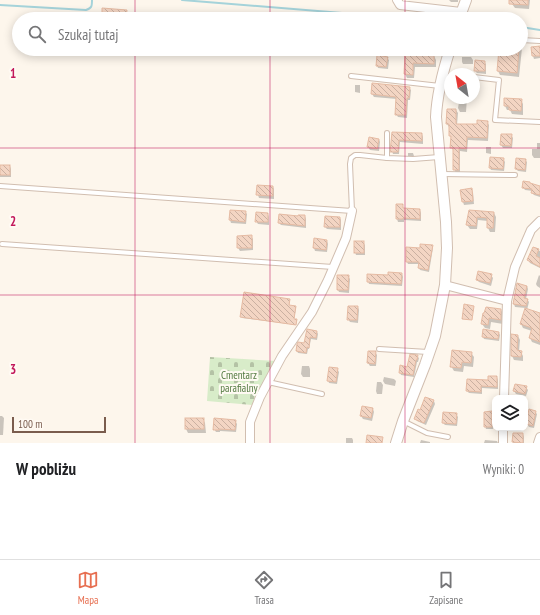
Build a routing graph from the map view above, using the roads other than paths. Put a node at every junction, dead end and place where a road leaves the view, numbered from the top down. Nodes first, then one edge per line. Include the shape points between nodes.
1 (397, 0) edge
2 (466, 0) edge
3 (442, 12) edge
4 (461, 12) edge
5 (528, 40) edge
6 (540, 41) edge
7 (449, 56) edge
8 (447, 68) edge
9 (351, 76) dead end
10 (480, 78) edge
11 (444, 79) edge
12 (440, 86) junction
13 (540, 122) edge
14 (387, 133) dead end
15 (440, 157) junction
16 (387, 158) junction
17 (441, 174) junction
18 (515, 175) dead end
19 (0, 186) edge
20 (352, 212) junction
21 (540, 221) edge
22 (2, 244) dead end
23 (334, 267) junction
24 (445, 286) junction
25 (507, 301) junction
26 (379, 349) dead end
27 (430, 352) junction
28 (268, 382) junction
29 (322, 394) dead end
30 (504, 395) edge
31 (402, 421) junction
32 (503, 431) edge
33 (448, 437) dead end
34 (540, 437) edge
35 (250, 443) edge
36 (396, 443) edge
37 (503, 443) edge
38 (538, 443) edge

1 - 3 street via 400,5
2 - 4 street
5 - 6 lane
7 - 8 street
9 - 12 lane
10 - 13 lane via 499,80 495,120
11 - 12 street
12 - 15 street via 436,117
14 - 16 lane
15 - 16 lane
15 - 17 street
16 - 20 lane via 355,155 351,158
17 - 18 lane
17 - 24 street via 447,248
19 - 20 lane
20 - 23 street via 346,238
21 - 25 street via 531,230 515,267
22 - 23 lane
23 - 28 street via 312,312
24 - 25 street
24 - 27 street
25 - 30 street
26 - 27 lane
27 - 31 street
28 - 29 lane
28 - 35 street via 250,422
31 - 33 lane via 427,433
31 - 36 street
32 - 37 street
34 - 38 street

